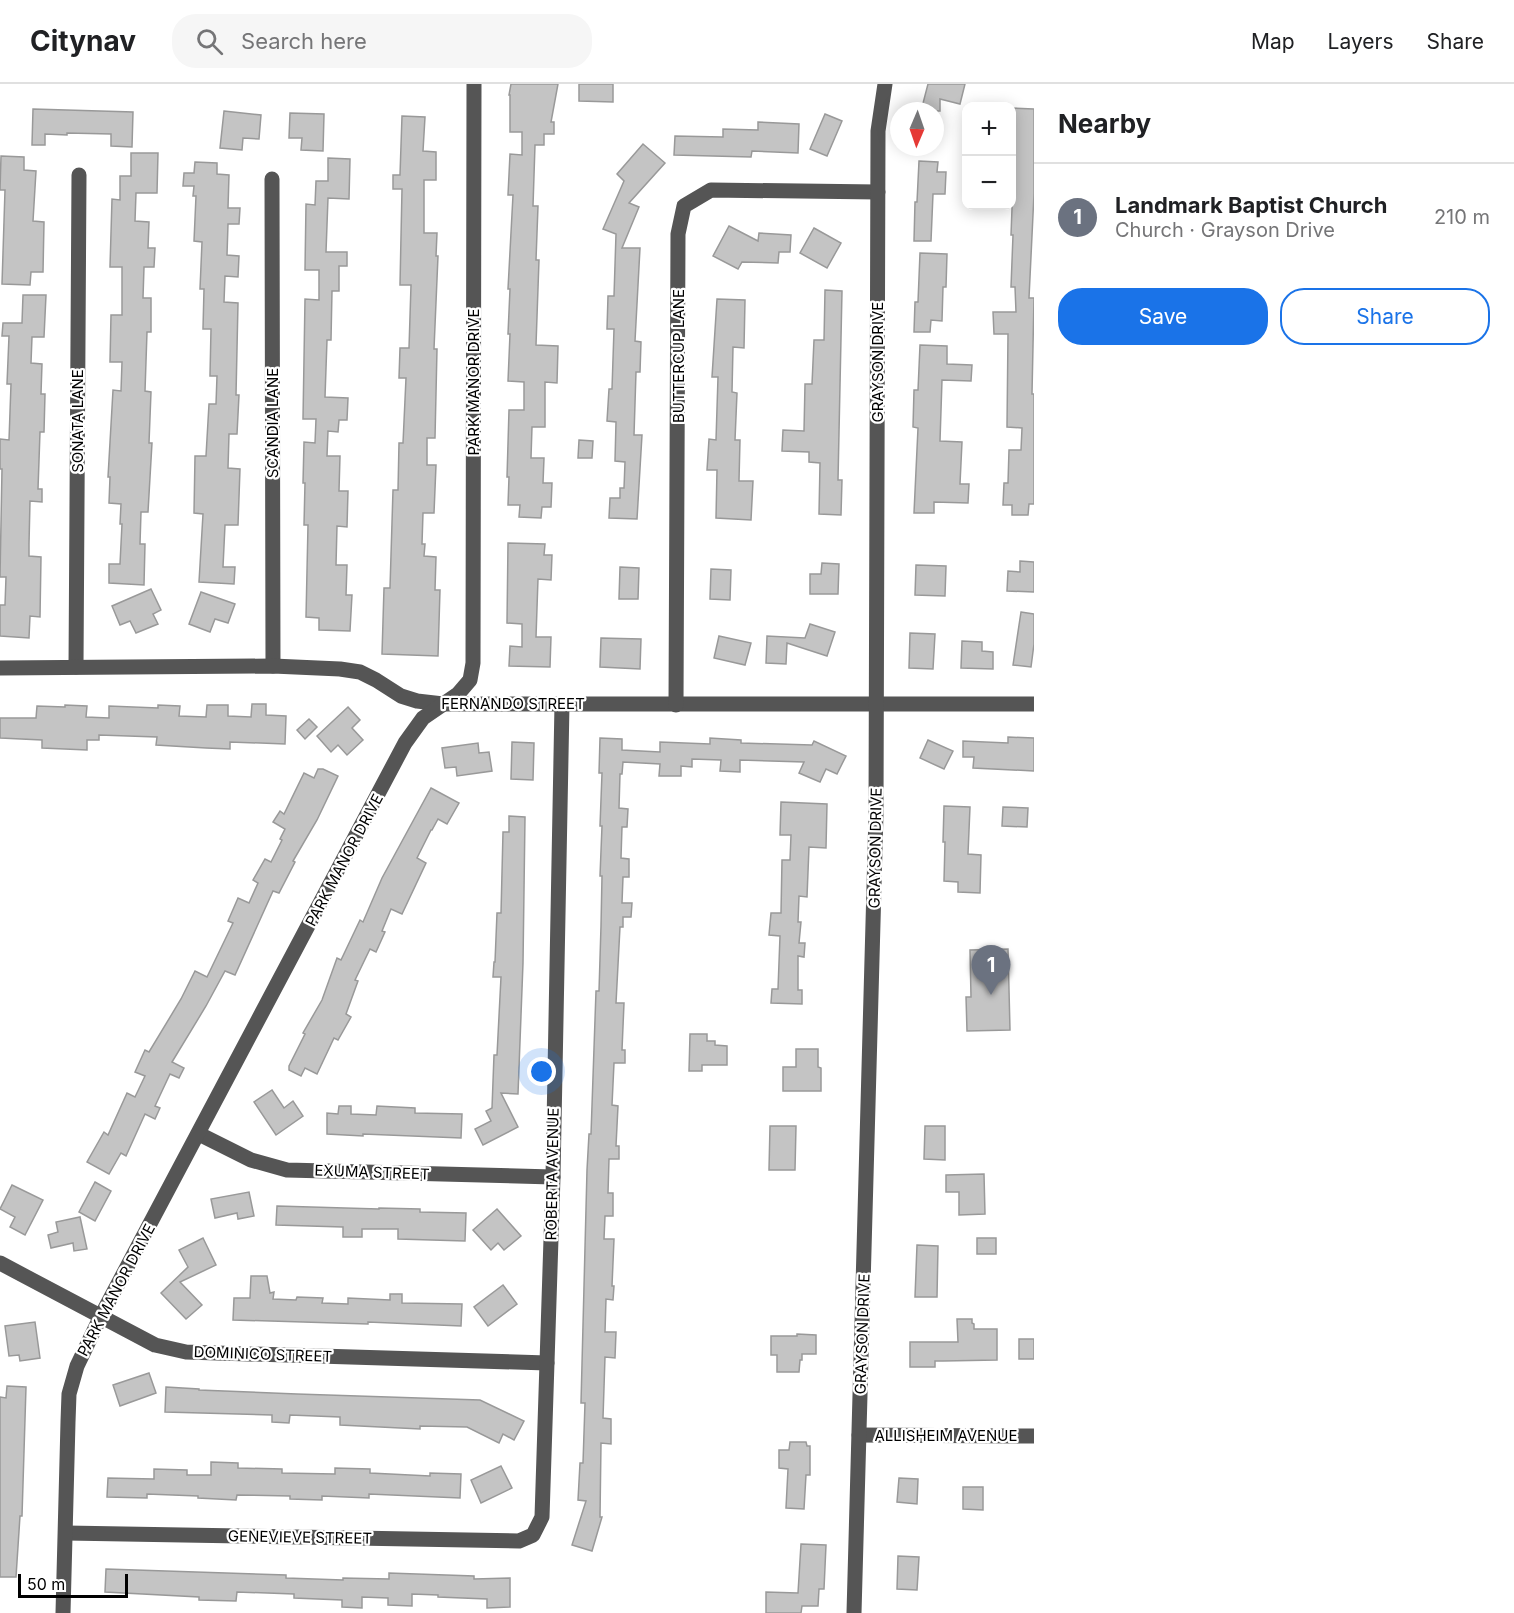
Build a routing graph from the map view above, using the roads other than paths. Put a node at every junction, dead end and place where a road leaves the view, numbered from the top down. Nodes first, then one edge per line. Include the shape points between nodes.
1 (474, 84) edge
2 (885, 84) edge
3 (79, 175) dead end
4 (272, 179) dead end
5 (878, 192) junction
6 (273, 666) junction
7 (76, 667) junction
8 (0, 668) edge
9 (877, 703) junction
10 (443, 704) junction
11 (562, 704) junction
12 (1034, 704) edge
13 (676, 705) junction
14 (199, 1134) junction
15 (553, 1177) junction
16 (0, 1263) edge
17 (101, 1316) junction
18 (547, 1364) junction
19 (859, 1435) junction
20 (1034, 1436) edge
21 (66, 1533) junction
22 (533, 1535) joint
23 (63, 1613) edge
24 (854, 1613) edge

1 - 10 street, PARK MANOR DRIVE via 473,663 470,680
2 - 5 street, GRAYSON DRIVE via 878,131
3 - 7 street, SONATA LANE
4 - 6 street, SCANDIA LANE
5 - 9 street, GRAYSON DRIVE
5 - 13 street, BUTTERCUP LANE via 711,189 684,206 678,234
6 - 7 street, FERNANDO STREET
6 - 10 street, FERNANDO STREET via 360,672 401,696
7 - 8 street, FERNANDO STREET
9 - 12 street, FERNANDO STREET
9 - 13 street, FERNANDO STREET
9 - 19 street, GRAYSON DRIVE
10 - 11 street, FERNANDO STREET
10 - 14 street, PARK MANOR DRIVE via 423,718 405,743
11 - 13 street, FERNANDO STREET
11 - 15 street, ROBERTA AVENUE
14 - 15 street, EXUMA STREET via 251,1160 287,1170
14 - 17 street, PARK MANOR DRIVE
15 - 18 street, ROBERTA AVENUE
16 - 17 street, DOMINICO STREET
17 - 18 street, DOMINICO STREET via 155,1345 186,1352
17 - 21 street, PARK MANOR DRIVE via 77,1366 69,1394
18 - 22 street, ROBERTA AVENUE via 542,1517
19 - 20 street, ALLISHEIM AVENUE
19 - 24 street, GRAYSON DRIVE
21 - 22 street, GENEVIEVE STREET via 519,1541
21 - 23 street, PARK MANOR DRIVE

